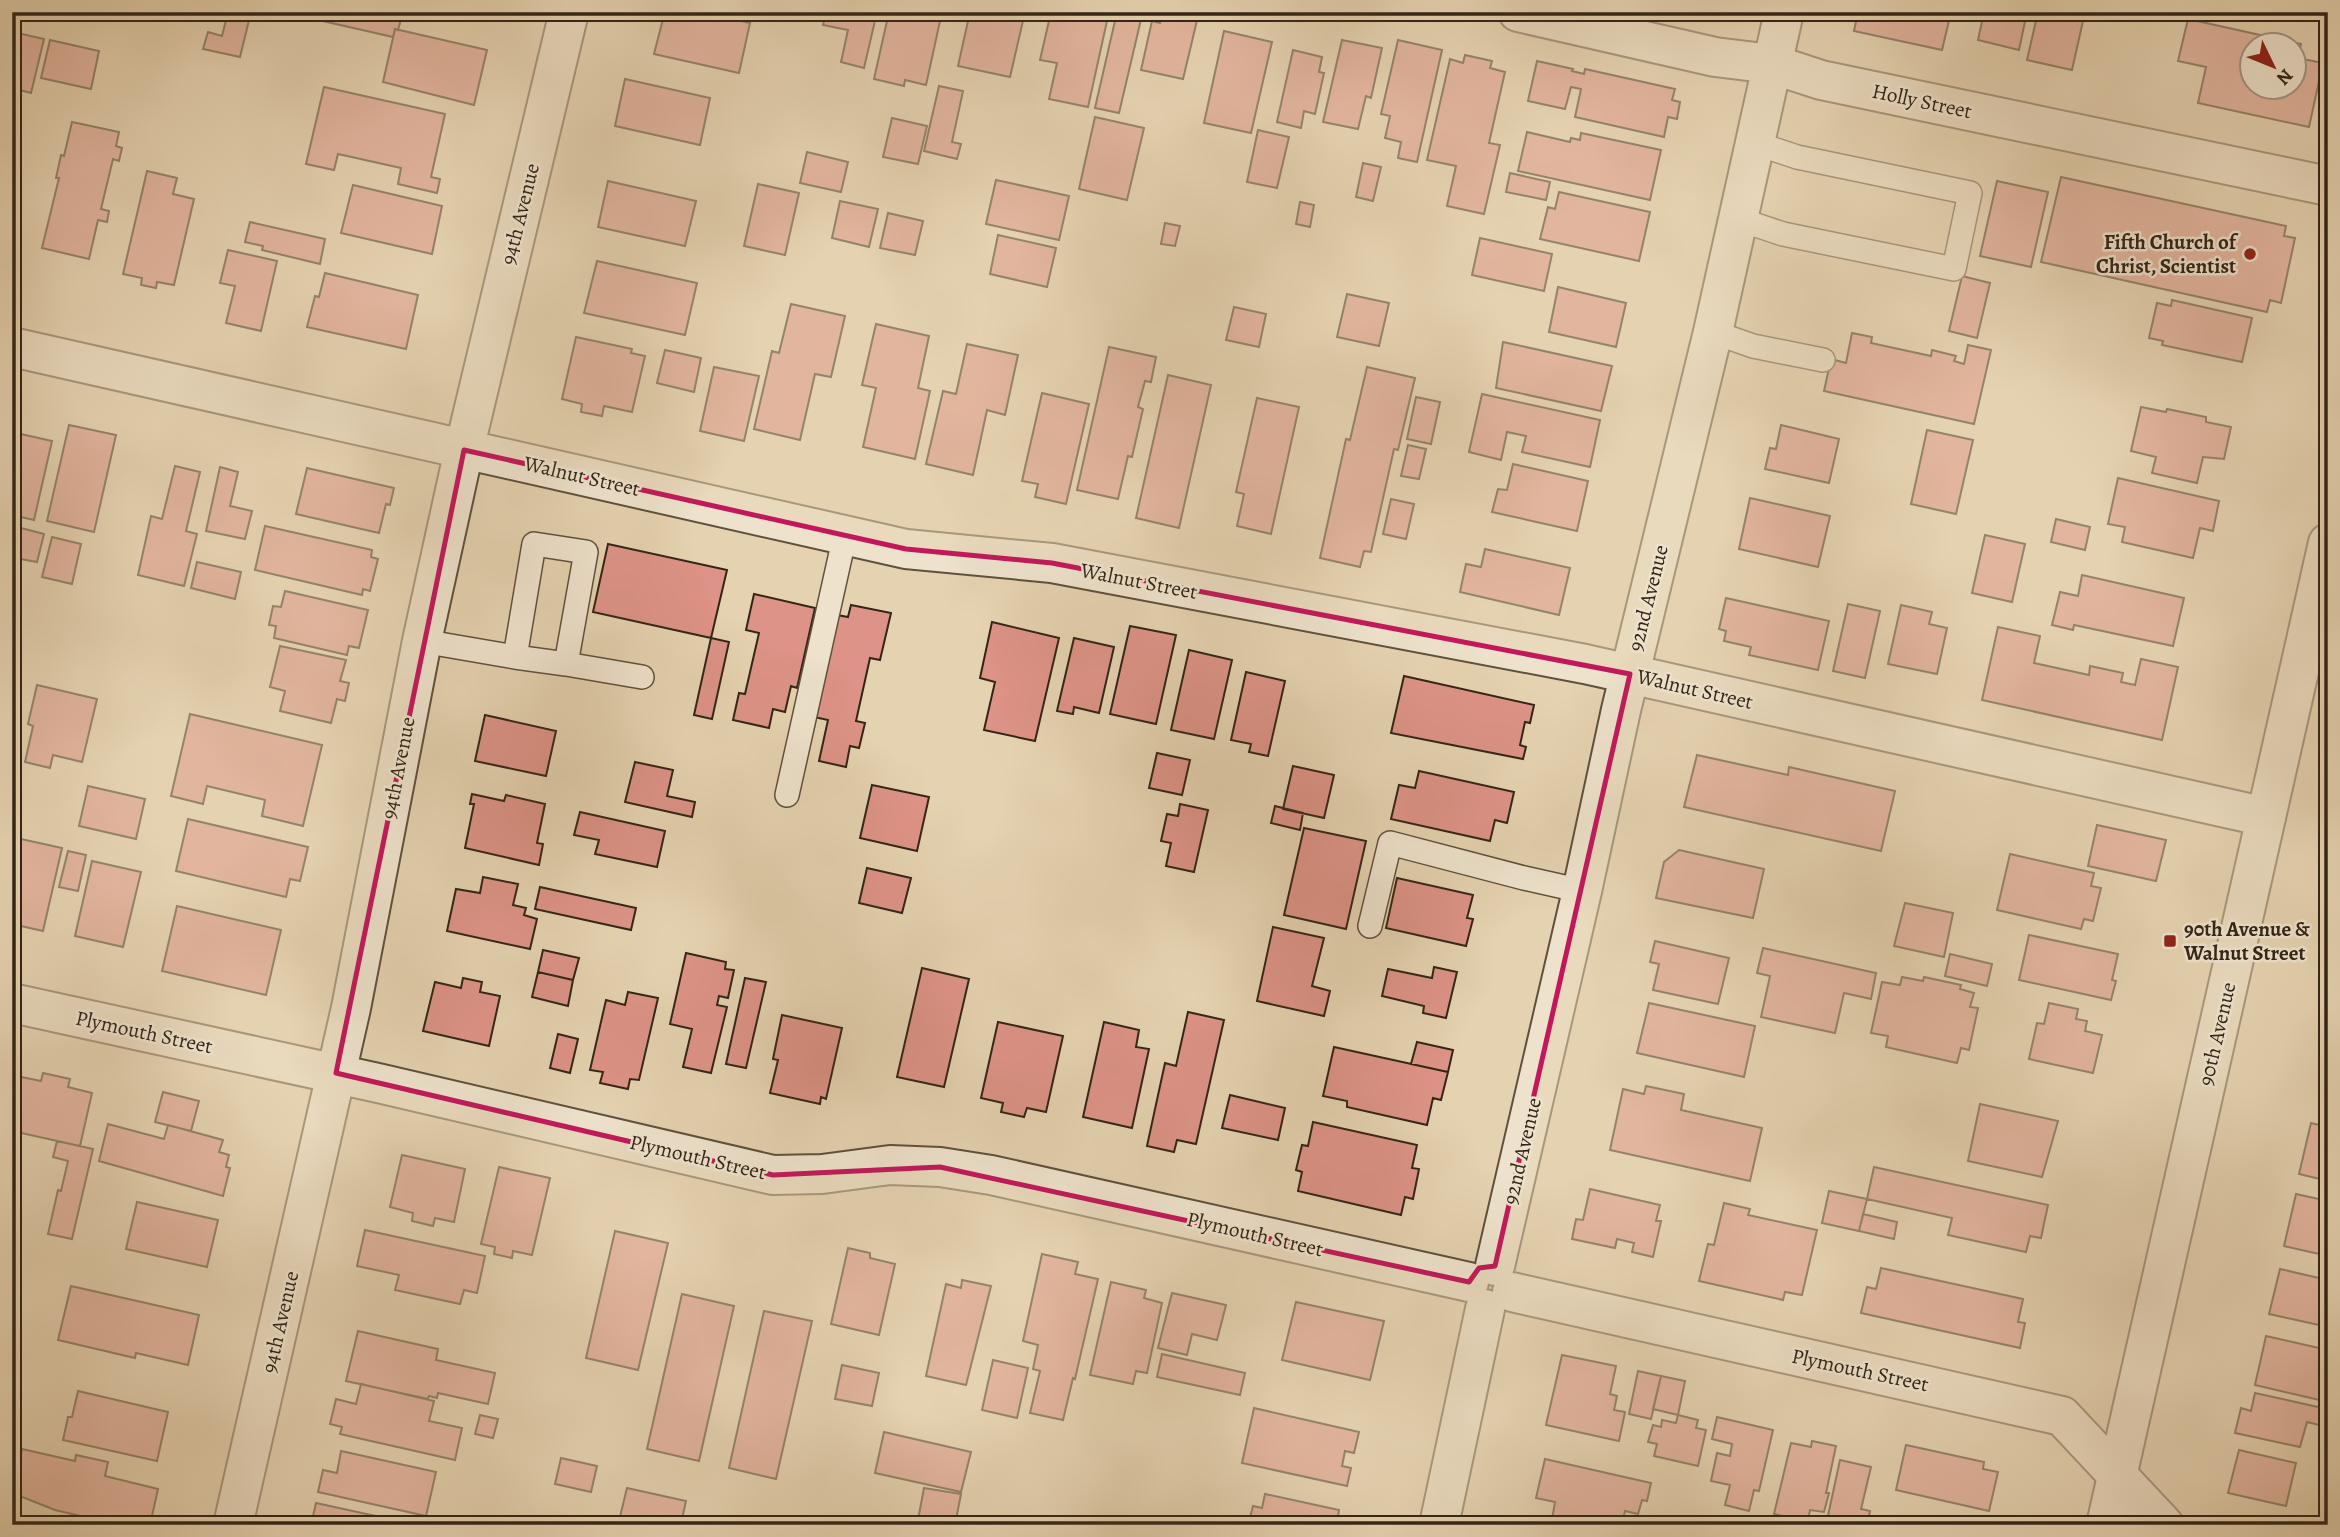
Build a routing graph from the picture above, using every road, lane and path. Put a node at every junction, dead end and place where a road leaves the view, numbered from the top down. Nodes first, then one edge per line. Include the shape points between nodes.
1 (569, 12) edge
2 (1518, 12) edge
3 (1784, 12) edge
4 (1772, 64) junction
5 (1755, 143) junction
6 (2328, 186) edge
7 (1738, 219) junction
8 (1713, 332) junction
9 (12, 346) edge
10 (1823, 360) dead end
11 (464, 450) junction
12 (845, 535) junction
13 (2328, 543) edge
14 (422, 641) junction
15 (515, 657) junction
16 (566, 664) junction
17 (1630, 674) junction
18 (642, 677) dead end
19 (787, 794) dead end
20 (2266, 817) junction
21 (1582, 891) junction
22 (1370, 926) dead end
23 (12, 1003) edge
24 (336, 1073) junction
25 (1490, 1287) junction
26 (2118, 1475) junction
27 (233, 1525) edge
28 (1439, 1525) edge
29 (2106, 1525) edge
30 (2164, 1525) edge

1 - 11 street, 94th Avenue
2 - 4 street, Holly Street via 1714,57
3 - 4 street, 92nd Avenue
4 - 5 street, 92nd Avenue
4 - 6 street, Holly Street via 1821,80
5 - 7 street, 92nd Avenue
5 - 7 lane via 1797,157 1970,193 1954,269 1783,234
7 - 8 street, 92nd Avenue
8 - 10 lane
8 - 17 street, 92nd Avenue
9 - 11 street, Walnut Street
11 - 12 street, Walnut Street
11 - 14 street, 94th Avenue
12 - 17 street, Walnut Street via 905,549 1052,563
12 - 19 lane
13 - 20 street, 90th Avenue
14 - 15 lane
14 - 24 street, 94th Avenue
15 - 16 lane
15 - 16 lane via 534,544 586,552
16 - 18 lane
17 - 20 street, Walnut Street
17 - 21 street, 92nd Avenue
20 - 26 street, 90th Avenue
21 - 22 lane via 1391,843
21 - 25 street, 92nd Avenue
23 - 24 street, Plymouth Street
24 - 25 street, Plymouth Street via 773,1175 890,1165 940,1167
24 - 27 street, 94th Avenue
25 - 26 street, Plymouth Street via 2062,1416
25 - 28 street, 92nd Avenue
26 - 29 street, 90th Avenue
26 - 30 street, Plymouth Street

